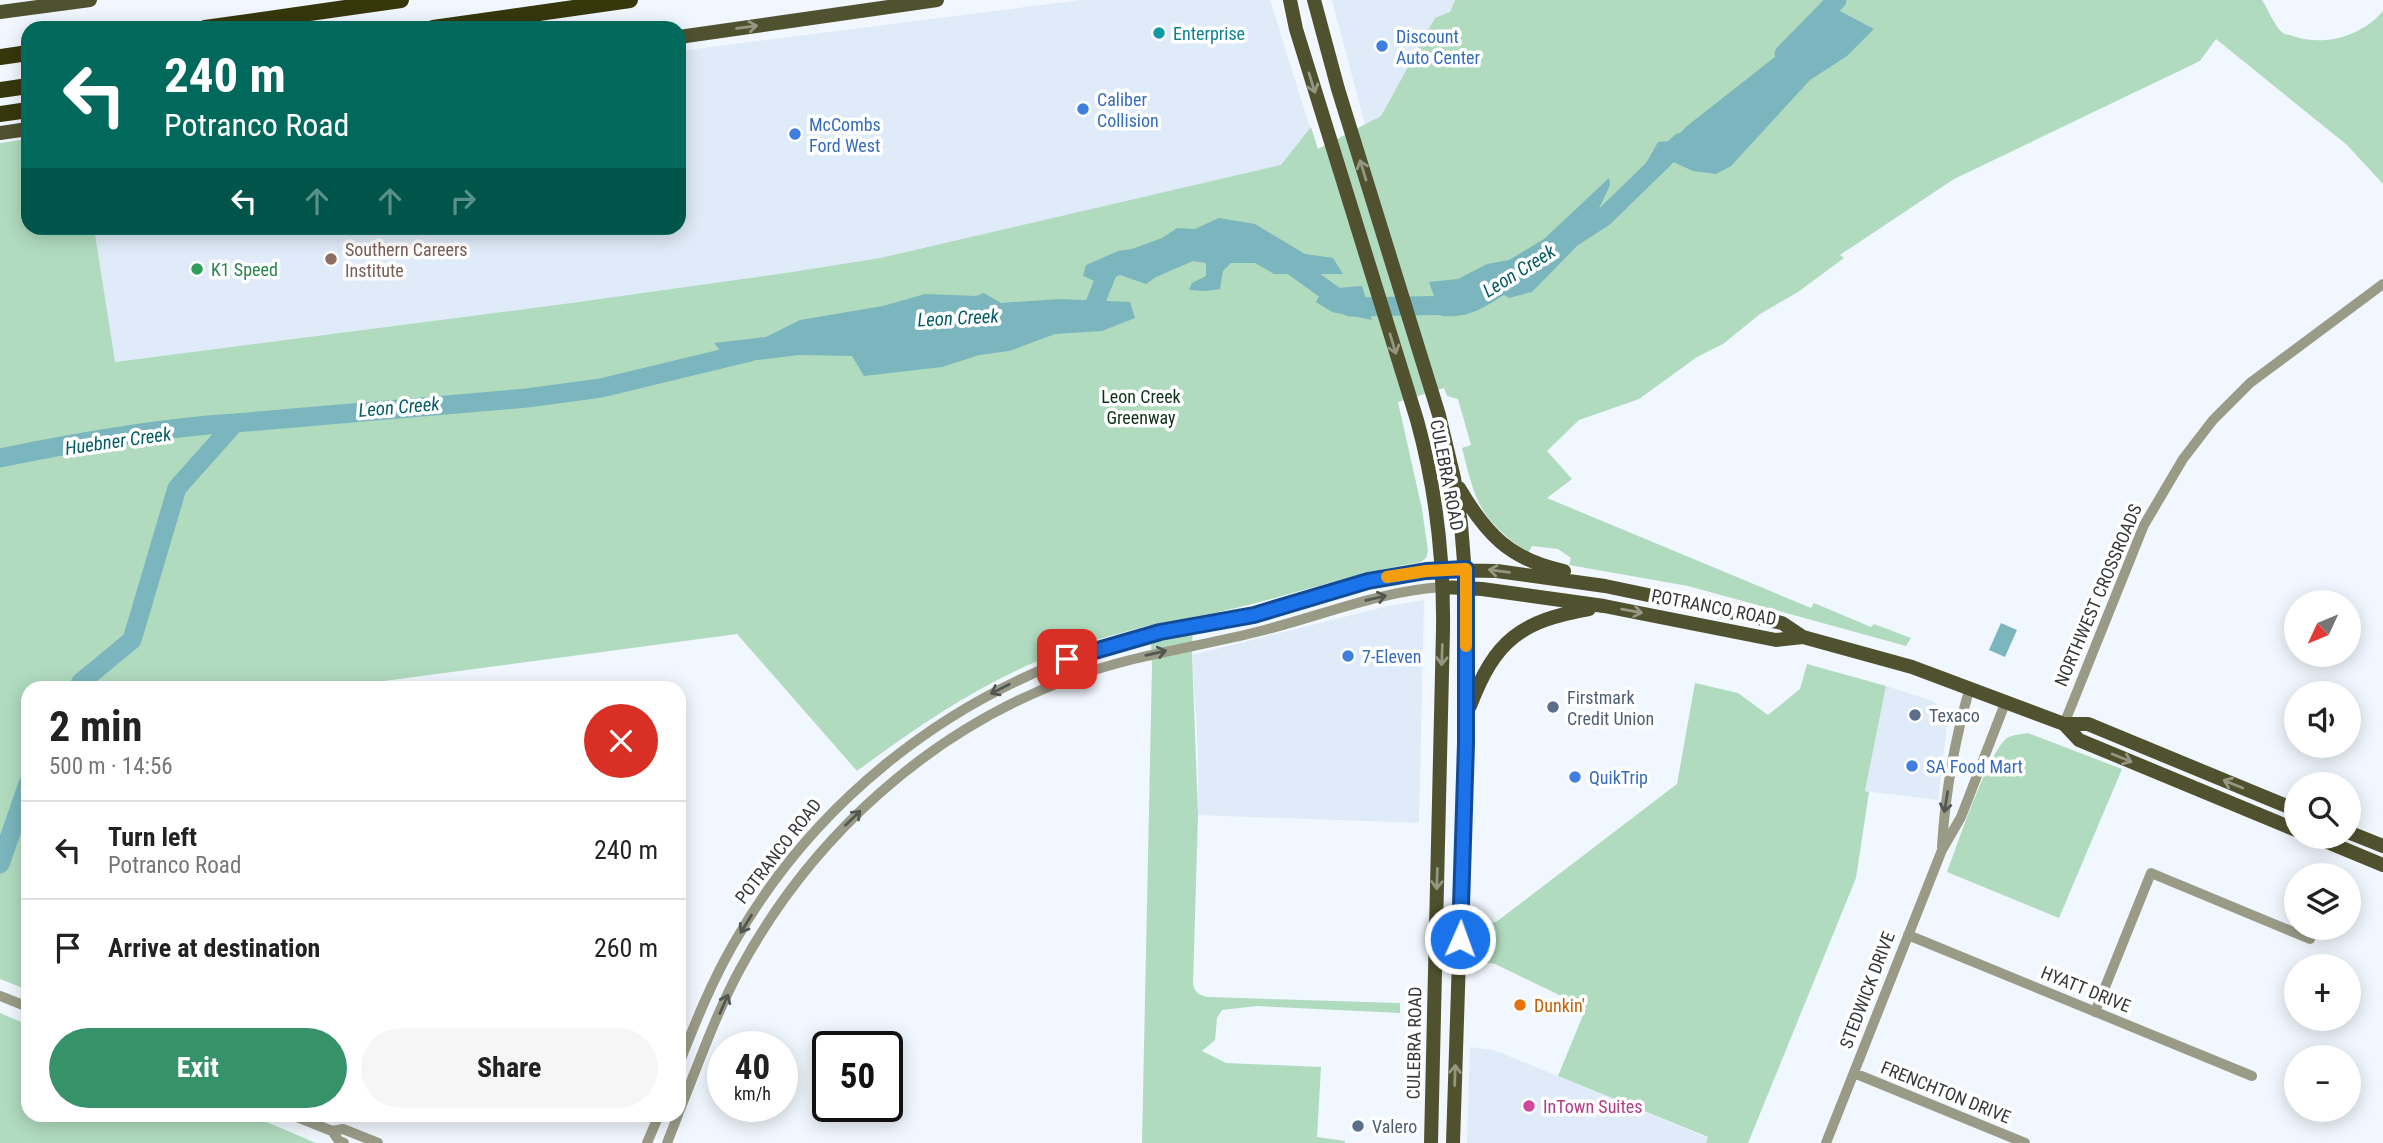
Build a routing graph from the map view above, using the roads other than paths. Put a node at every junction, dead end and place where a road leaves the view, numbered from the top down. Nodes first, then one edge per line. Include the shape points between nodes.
1 (90, 0) edge
2 (401, 0) edge
3 (630, 0) edge
4 (937, 0) edge
5 (1284, 0) edge
6 (1290, 0) edge
7 (1314, 0) edge
8 (1323, 0) edge
9 (37, 4) edge
10 (18, 5) edge
11 (0, 12) edge
12 (1293, 18) junction
13 (254, 21) edge
14 (482, 21) edge
15 (686, 36) edge
16 (1326, 48) junction
17 (21, 54) edge
18 (0, 57) edge
19 (21, 87) edge
20 (0, 90) edge
21 (21, 111) edge
22 (0, 114) edge
23 (21, 130) edge
24 (0, 133) edge
25 (2383, 284) edge
26 (1454, 478) junction
27 (1466, 569) junction
28 (1442, 570) junction
29 (1605, 586) junction
30 (1443, 587) junction
31 (1466, 587) junction
32 (1604, 606) junction
33 (1803, 637) junction
34 (1123, 642) junction
35 (1128, 659) junction
36 (1970, 687) junction
37 (2006, 701) junction
38 (1465, 717) junction
39 (2064, 724) junction
40 (933, 728) junction
41 (943, 744) junction
42 (2284, 805) edge
43 (2284, 825) edge
44 (2361, 837) edge
45 (2383, 846) edge
46 (2344, 849) edge
47 (1942, 850) junction
48 (2383, 865) edge
49 (2284, 929) edge
50 (1908, 935) junction
51 (0, 996) edge
52 (21, 1004) edge
53 (2095, 1012) junction
54 (686, 1045) edge
55 (686, 1047) edge
56 (702, 1054) junction
57 (1854, 1073) junction
58 (2252, 1076) dead end
59 (686, 1094) edge
60 (310, 1122) edge
61 (656, 1122) edge
62 (675, 1122) edge
63 (332, 1131) junction
64 (344, 1143) edge
65 (378, 1143) edge
66 (647, 1143) edge
67 (667, 1143) edge
68 (1431, 1143) edge
69 (1453, 1143) edge
70 (1826, 1143) edge
71 (2025, 1143) edge

1 - 9 main road
2 - 13 highway
3 - 14 highway
15 -> 4 main road
5 - 12 main road
6 - 12 main road, CULEBRA ROAD
7 - 16 main road, CULEBRA ROAD
8 - 16 main road
9 - 10 main road
10 - 11 main road
12 -> 28 main road, CULEBRA ROAD via 1413,407 1432,483
26 -> 16 main road, CULEBRA ROAD via 1435,400
17 - 18 highway
19 - 20 highway
21 - 22 highway
23 - 24 main road
25 - 39 street, NORTHWEST CROSSROADS via 2250,383 2183,459 2144,525
26 - 27 main road, CULEBRA ROAD
26 - 29 main road via 1476,515 1504,546 1538,565 1583,575
27 - 28 main road, POTRANCO ROAD
29 -> 27 main road, POTRANCO ROAD
27 - 31 main road, CULEBRA ROAD
28 - 30 main road, CULEBRA ROAD
28 - 34 street, POTRANCO ROAD via 1368,581 1254,615
29 - 33 main road, POTRANCO ROAD via 1782,623
30 - 31 main road, POTRANCO ROAD
35 -> 30 street, POTRANCO ROAD via 1260,632 1364,601
30 -> 68 main road, CULEBRA ROAD
31 - 32 main road, POTRANCO ROAD
31 - 38 main road, CULEBRA ROAD
32 -> 33 main road, POTRANCO ROAD via 1776,639
32 - 38 main road via 1546,618 1514,636 1487,667
33 - 36 main road
34 - 35 street
34 -> 40 street, POTRANCO ROAD via 1017,681
35 - 41 street, POTRANCO ROAD via 1074,676 1002,708
36 - 37 main road
36 -> 47 street, STEDWICK DRIVE via 1957,735
37 - 39 main road
37 - 47 street, STEDWICK DRIVE via 1961,817
69 -> 38 main road, CULEBRA ROAD
42 -> 39 main road via 2088,724
39 -> 43 main road via 2079,740
40 - 41 street
40 -> 54 street, POTRANCO ROAD via 850,795 778,877 724,961
56 -> 41 street, POTRANCO ROAD via 737,974 800,878 864,807
44 - 45 main road
46 - 48 main road
47 - 50 street, STEDWICK DRIVE
49 - 53 street via 2151,873
50 - 53 street, HYATT DRIVE
50 - 57 street, STEDWICK DRIVE
51 - 52 street
53 - 58 street, HYATT DRIVE
55 - 56 street
56 - 59 street, POTRANCO ROAD
57 - 70 street, STEDWICK DRIVE
57 - 71 street, FRENCHTON DRIVE
60 - 63 street
61 - 66 street
62 - 67 street, POTRANCO ROAD
63 - 64 street
63 - 65 street via 343,1129

